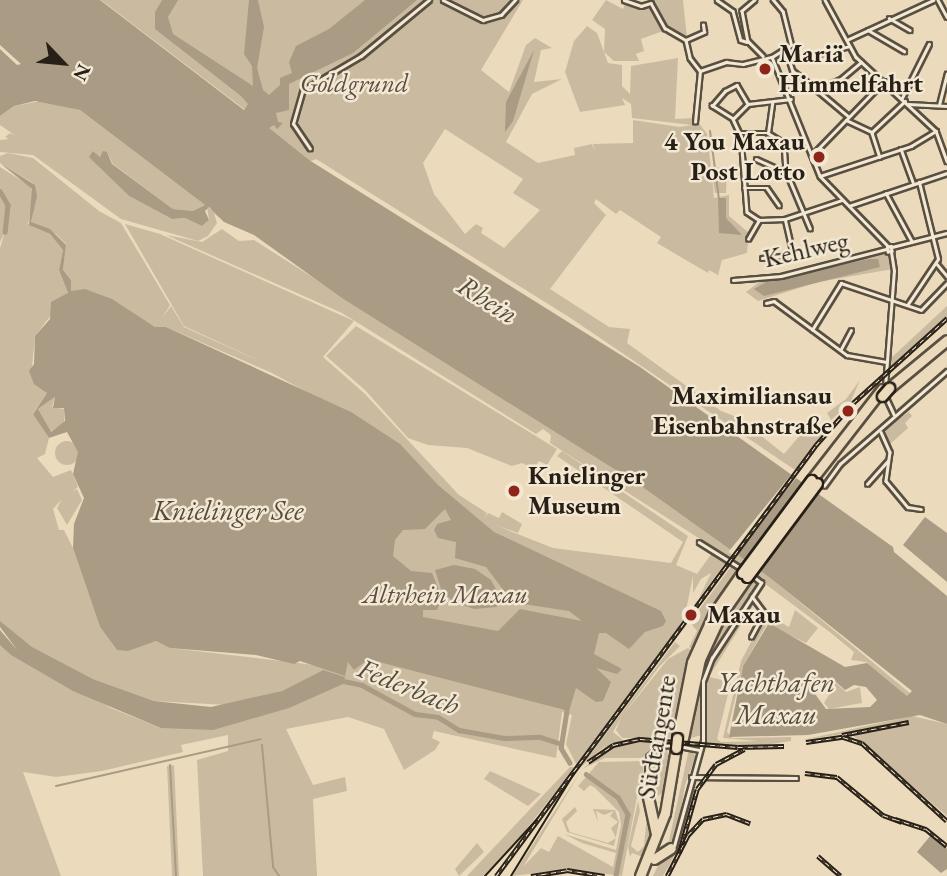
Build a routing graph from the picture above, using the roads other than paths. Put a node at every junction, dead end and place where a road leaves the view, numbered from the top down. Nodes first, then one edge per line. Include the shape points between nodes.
1 (429, 0) edge
2 (443, 0) edge
3 (515, 0) edge
4 (624, 0) edge
5 (717, 0) edge
6 (755, 0) edge
7 (773, 0) edge
8 (825, 0) edge
9 (935, 0) edge
10 (947, 17) edge
11 (889, 18) junction
12 (703, 25) dead end
13 (868, 29) junction
14 (910, 30) dead end
15 (686, 40) junction
16 (748, 41) junction
17 (846, 41) junction
18 (929, 44) dead end
19 (849, 46) junction
20 (786, 50) junction
21 (904, 51) dead end
22 (818, 54) dead end
23 (765, 57) junction
24 (772, 57) junction
25 (861, 62) junction
26 (700, 71) junction
27 (947, 74) edge
28 (884, 81) junction
29 (817, 90) junction
30 (791, 99) junction
31 (905, 101) junction
32 (772, 103) junction
33 (748, 104) junction
34 (939, 105) junction
35 (947, 106) edge
36 (846, 118) junction
37 (733, 119) junction
38 (695, 122) dead end
39 (936, 131) junction
40 (872, 132) junction
41 (741, 133) junction
42 (768, 134) junction
43 (310, 149) dead end
44 (901, 149) junction
45 (812, 155) junction
46 (880, 157) junction
47 (757, 159) dead end
48 (947, 161) edge
49 (786, 171) junction
50 (947, 173) edge
51 (820, 176) junction
52 (919, 182) junction
53 (914, 184) junction
54 (744, 188) junction
55 (886, 192) junction
56 (842, 200) junction
57 (779, 205) dead end
58 (849, 206) junction
59 (807, 213) junction
60 (785, 219) junction
61 (759, 220) junction
62 (810, 228) dead end
63 (947, 233) edge
64 (933, 236) junction
65 (748, 239) dead end
66 (912, 241) junction
67 (889, 248) junction
68 (762, 258) dead end
69 (937, 264) junction
70 (947, 276) edge
71 (733, 280) dead end
72 (947, 283) edge
73 (892, 299) junction
74 (766, 303) dead end
75 (908, 304) junction
76 (812, 330) junction
77 (851, 330) dead end
78 (947, 335) edge
79 (947, 340) edge
80 (840, 350) junction
81 (886, 362) junction
82 (947, 372) edge
83 (885, 388) junction
84 (894, 414) junction
85 (881, 432) junction
86 (889, 461) junction
87 (867, 484) dead end
88 (824, 486) dead end
89 (921, 509) dead end
90 (699, 542) dead end
91 (752, 597) junction
92 (751, 637) dead end
93 (680, 743) junction
94 (700, 750) junction
95 (691, 777) junction
96 (796, 778) dead end
97 (672, 782) junction
98 (647, 790) junction
99 (663, 839) junction
100 (654, 847) junction
101 (671, 848) junction
102 (654, 859) junction
103 (640, 876) edge
104 (646, 876) edge

1 - 43 street via 361,56 303,90 293,128
2 - 3 street via 484,20 501,15
4 - 15 street via 636,6 651,3 665,29
5 - 16 street via 733,11 741,40
6 - 16 street via 742,11
7 - 20 street via 785,14 791,45
8 - 17 street
9 - 10 street
9 - 11 street
11 - 13 street
11 - 14 street
12 - 15 street via 704,32
13 - 17 street
13 - 21 street
15 - 26 street via 690,58
16 - 23 street
17 - 19 street
18 - 31 street
19 - 22 street
19 - 25 street
20 - 24 street
20 - 29 street via 793,71
23 - 24 street
23 - 26 street
24 - 30 street
25 - 28 street
25 - 29 street via 841,79
26 - 38 street
27 - 34 street
28 - 31 street
28 - 36 street
29 - 36 street
30 - 32 street
30 - 45 street
31 - 34 street
31 - 39 street
31 - 40 street
32 - 33 street
32 - 42 street
33 - 37 street
33 - 37 street via 737,85 725,91 712,106
34 - 35 street
36 - 40 street
36 - 45 street
37 - 41 street
39 - 44 street
39 - 48 street
40 - 46 street
41 - 42 street
41 - 54 street
42 - 49 street via 784,143
44 - 46 street
44 - 53 street
45 - 51 street
46 - 51 street
47 - 49 street
49 - 59 street
50 - 52 street
51 - 56 street
52 - 53 street
52 - 64 street
53 - 55 street
54 - 57 street via 767,188
54 - 61 street via 746,211
55 - 58 street
55 - 66 street
56 - 58 street
56 - 59 street
58 - 67 street
59 - 60 street
59 - 62 street
60 - 61 street
60 - 68 street via 793,255
61 - 65 street
63 - 64 street, Kehlweg
64 - 66 street, Kehlweg
64 - 69 street
66 - 67 street, Kehlweg
67 - 71 street, Kehlweg via 781,275
67 - 73 street
69 - 70 street
69 - 75 street
72 - 75 street via 923,309
73 - 75 street
73 - 76 street via 841,283
73 - 81 street
74 - 76 street via 774,301
76 - 80 street
77 - 80 street
78 - 83 highway
79 - 83 highway
80 - 81 street via 863,360
81 - 84 street via 886,401
82 - 84 street
83 - 93 highway, Südtangente, bridge via 744,575 699,645 684,687
84 - 85 street
85 - 86 street
85 - 88 street
86 - 87 street
86 - 89 street via 885,477 889,485 911,509
90 - 91 street via 761,583
91 - 92 street via 764,615
91 - 94 street via 707,669
93 - 97 highway, Südtangente
93 - 99 highway, Südtangente
94 - 95 street
94 - 98 street via 668,745 656,748 645,764
95 - 96 street
95 - 101 street via 677,842
97 - 98 highway via 662,797
97 - 100 highway, Südtangente
98 - 100 highway via 656,817
99 - 101 highway
99 - 102 highway, Südtangente
100 - 103 highway, Südtangente
101 - 102 highway
102 - 104 highway, Südtangente

